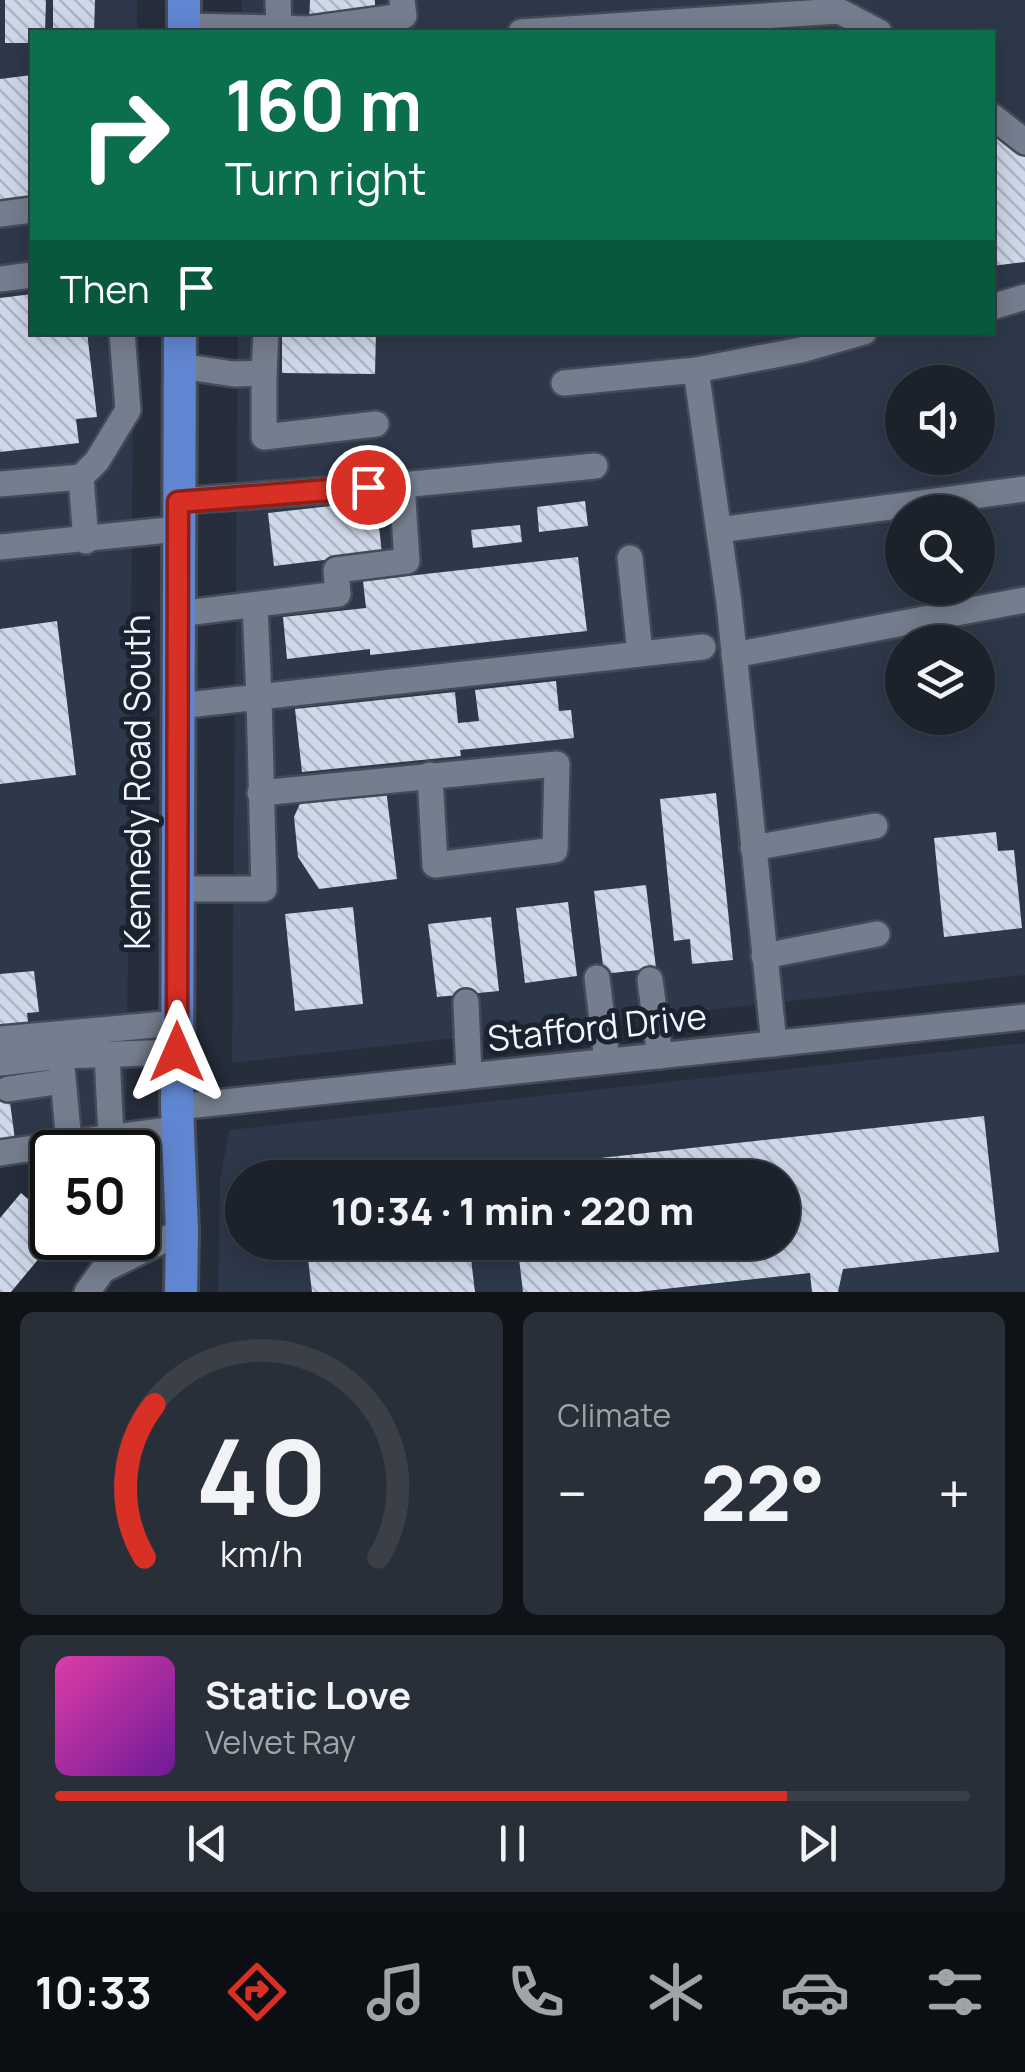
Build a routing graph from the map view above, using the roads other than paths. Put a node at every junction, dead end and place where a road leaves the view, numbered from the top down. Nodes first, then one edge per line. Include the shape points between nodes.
1 (278, 0) edge
2 (402, 0) edge
3 (184, 20) edge
4 (279, 28) junction
5 (551, 30) edge
6 (875, 30) edge
7 (995, 118) edge
8 (1025, 142) edge
9 (30, 210) edge
10 (0, 214) edge
11 (30, 275) edge
12 (0, 278) edge
13 (1025, 297) edge
14 (995, 307) edge
15 (122, 335) edge
16 (180, 335) edge
17 (266, 335) edge
18 (853, 335) edge
19 (180, 366) junction
20 (696, 370) junction
21 (264, 374) junction
22 (564, 383) dead end
23 (376, 424) dead end
24 (595, 466) dead end
25 (81, 477) junction
26 (0, 484) edge
27 (402, 484) junction
28 (1025, 490) edge
29 (178, 515) junction
30 (719, 530) junction
31 (86, 540) junction
32 (0, 547) edge
33 (630, 558) dead end
34 (1025, 600) edge
35 (255, 605) junction
36 (178, 614) junction
37 (703, 647) dead end
38 (640, 653) junction
39 (734, 655) junction
40 (258, 697) junction
41 (178, 706) junction
42 (430, 775) junction
43 (260, 794) junction
44 (874, 826) dead end
45 (753, 848) junction
46 (177, 889) junction
47 (877, 934) dead end
48 (764, 956) junction
49 (597, 978) dead end
50 (650, 980) dead end
51 (466, 1002) dead end
52 (1025, 1017) edge
53 (177, 1038) junction
54 (0, 1039) edge
55 (774, 1044) junction
56 (107, 1054) junction
57 (660, 1056) junction
58 (607, 1062) junction
59 (0, 1063) edge
60 (62, 1069) junction
61 (469, 1074) junction
62 (8, 1089) dead end
63 (177, 1118) junction
64 (68, 1130) edge
65 (111, 1130) edge
66 (133, 1130) edge
67 (30, 1149) edge
68 (0, 1154) edge
69 (182, 1231) junction
70 (87, 1292) edge
71 (181, 1292) edge

1 - 4 street
2 - 4 street via 404,16
3 - 4 street
5 - 6 street via 839,11
7 - 8 street
9 - 10 street
11 - 12 street
13 - 14 street
15 - 25 street via 128,410
16 - 19 main road, Kennedy Road South
17 - 21 street
18 - 20 street
19 - 21 street
19 - 29 main road, Kennedy Road South
20 - 22 street
20 - 30 street
21 - 23 street via 264,437
24 - 27 street
25 - 26 street
25 - 31 street
27 - 29 street
27 - 35 street via 407,561 336,570 338,594
28 - 30 street
29 - 31 street
29 - 36 main road, Kennedy Road South
30 - 39 street
31 - 32 street
33 - 38 street
34 - 39 street
35 - 36 street
35 - 40 street
36 - 41 main road, Kennedy Road South
37 - 38 street
38 - 40 street
39 - 45 street
40 - 41 street
40 - 43 street
41 - 46 main road, Kennedy Road South
42 - 42 street via 558,764 556,850 436,865
42 - 43 street
43 - 46 street via 264,889
44 - 45 street
45 - 48 street
46 - 53 main road, Kennedy Road South
47 - 48 street
48 - 55 street
49 - 58 street
50 - 57 street
51 - 61 street
52 - 55 street, Stafford Drive
53 - 54 street
53 - 56 street
53 - 63 main road, Kennedy Road South
55 - 57 street, Stafford Drive
56 - 60 street
56 - 65 street
57 - 58 street, Stafford Drive
58 - 61 street, Stafford Drive
59 - 60 street
60 - 62 street
60 - 64 street
61 - 63 street, Stafford Drive
63 - 66 street, Stafford Drive
63 - 69 main road, Kennedy Road South
67 - 68 street, Stafford Drive
69 - 70 street via 103,1270
69 - 71 main road, Kennedy Road South

